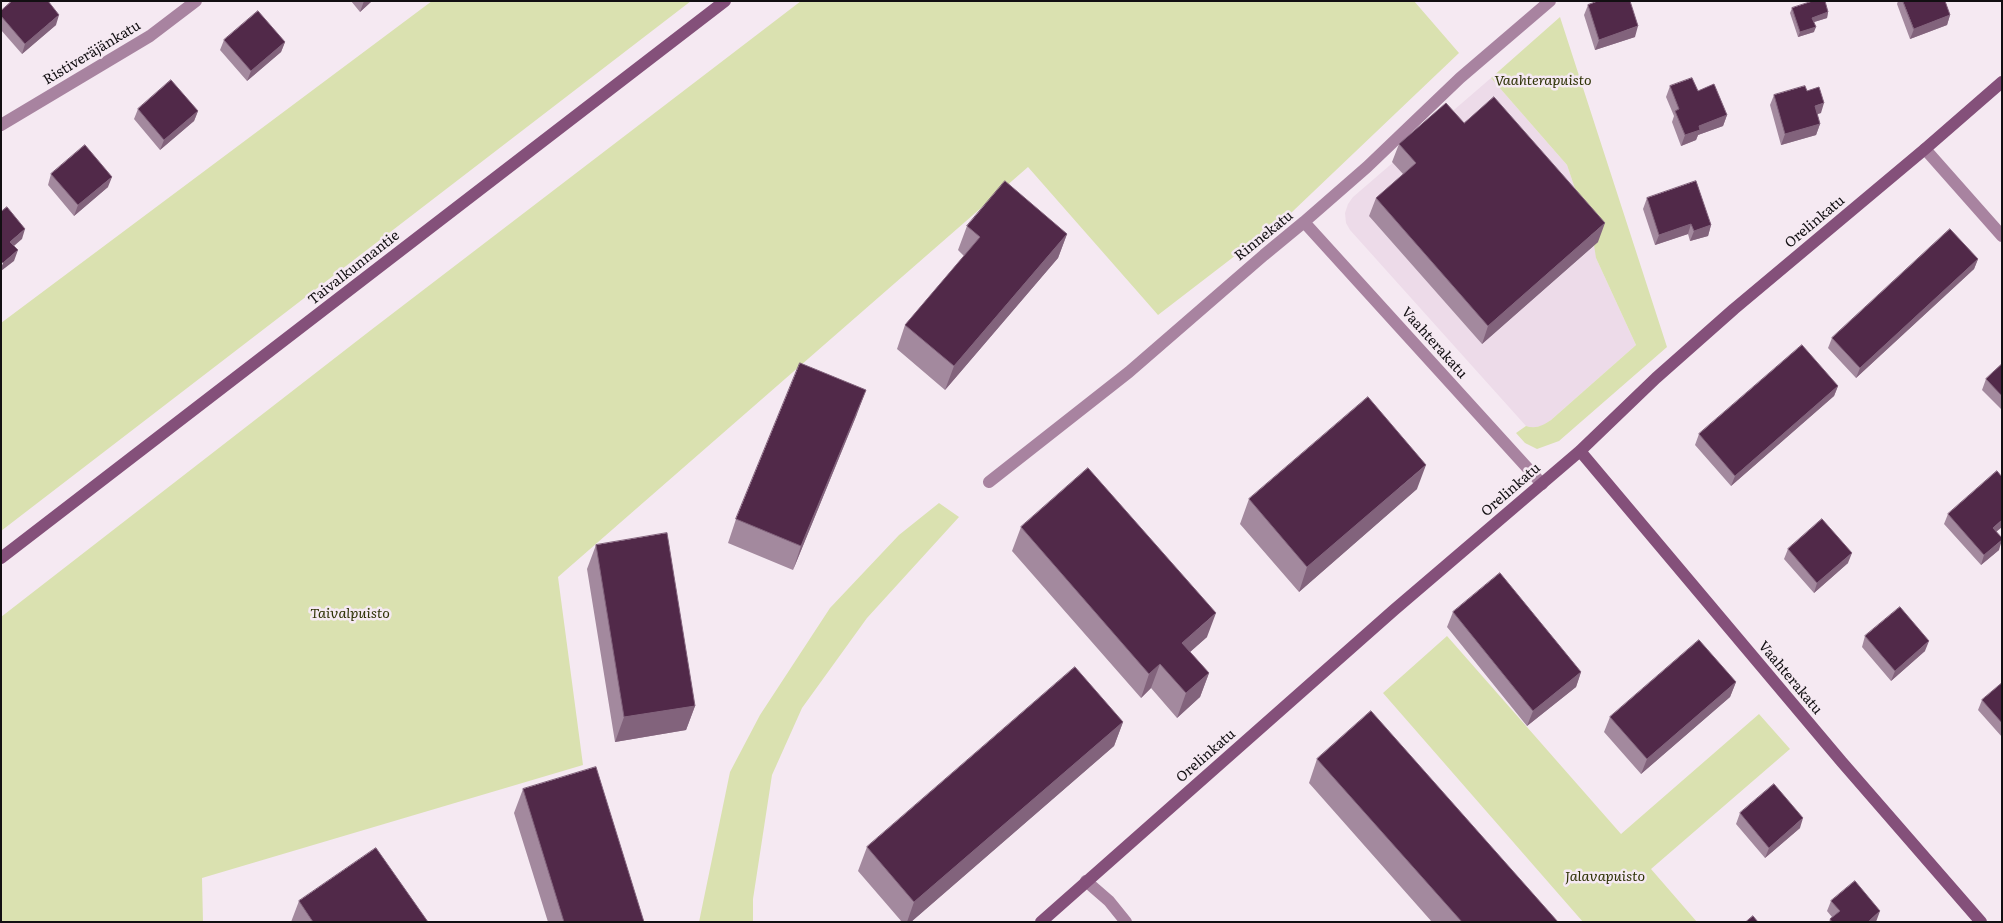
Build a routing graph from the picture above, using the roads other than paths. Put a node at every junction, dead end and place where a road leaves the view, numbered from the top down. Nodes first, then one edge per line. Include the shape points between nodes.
1 (196, 1) edge
2 (724, 1) edge
3 (1550, 1) edge
4 (2002, 82) edge
5 (1, 125) edge
6 (1925, 149) junction
7 (1304, 222) junction
8 (2002, 236) edge
9 (1580, 451) junction
10 (989, 482) dead end
11 (1542, 484) junction
12 (1, 558) edge
13 (1086, 881) junction
14 (1041, 922) edge
15 (1126, 922) edge
16 (1981, 922) edge

1 - 5 street, Ristiveräjänkatu via 150,36
2 - 12 street, Taivalkunnantie
3 - 7 street, Rinnekatu via 1460,78
4 - 6 street, Orelinkatu
6 - 8 street
6 - 9 street, Orelinkatu via 1734,309
7 - 10 street, Rinnekatu via 1128,372
7 - 11 street, Vaahterakatu
9 - 11 street, Orelinkatu
9 - 16 street, Vaahterakatu
11 - 13 street, Orelinkatu
13 - 14 street, Orelinkatu
13 - 15 street

